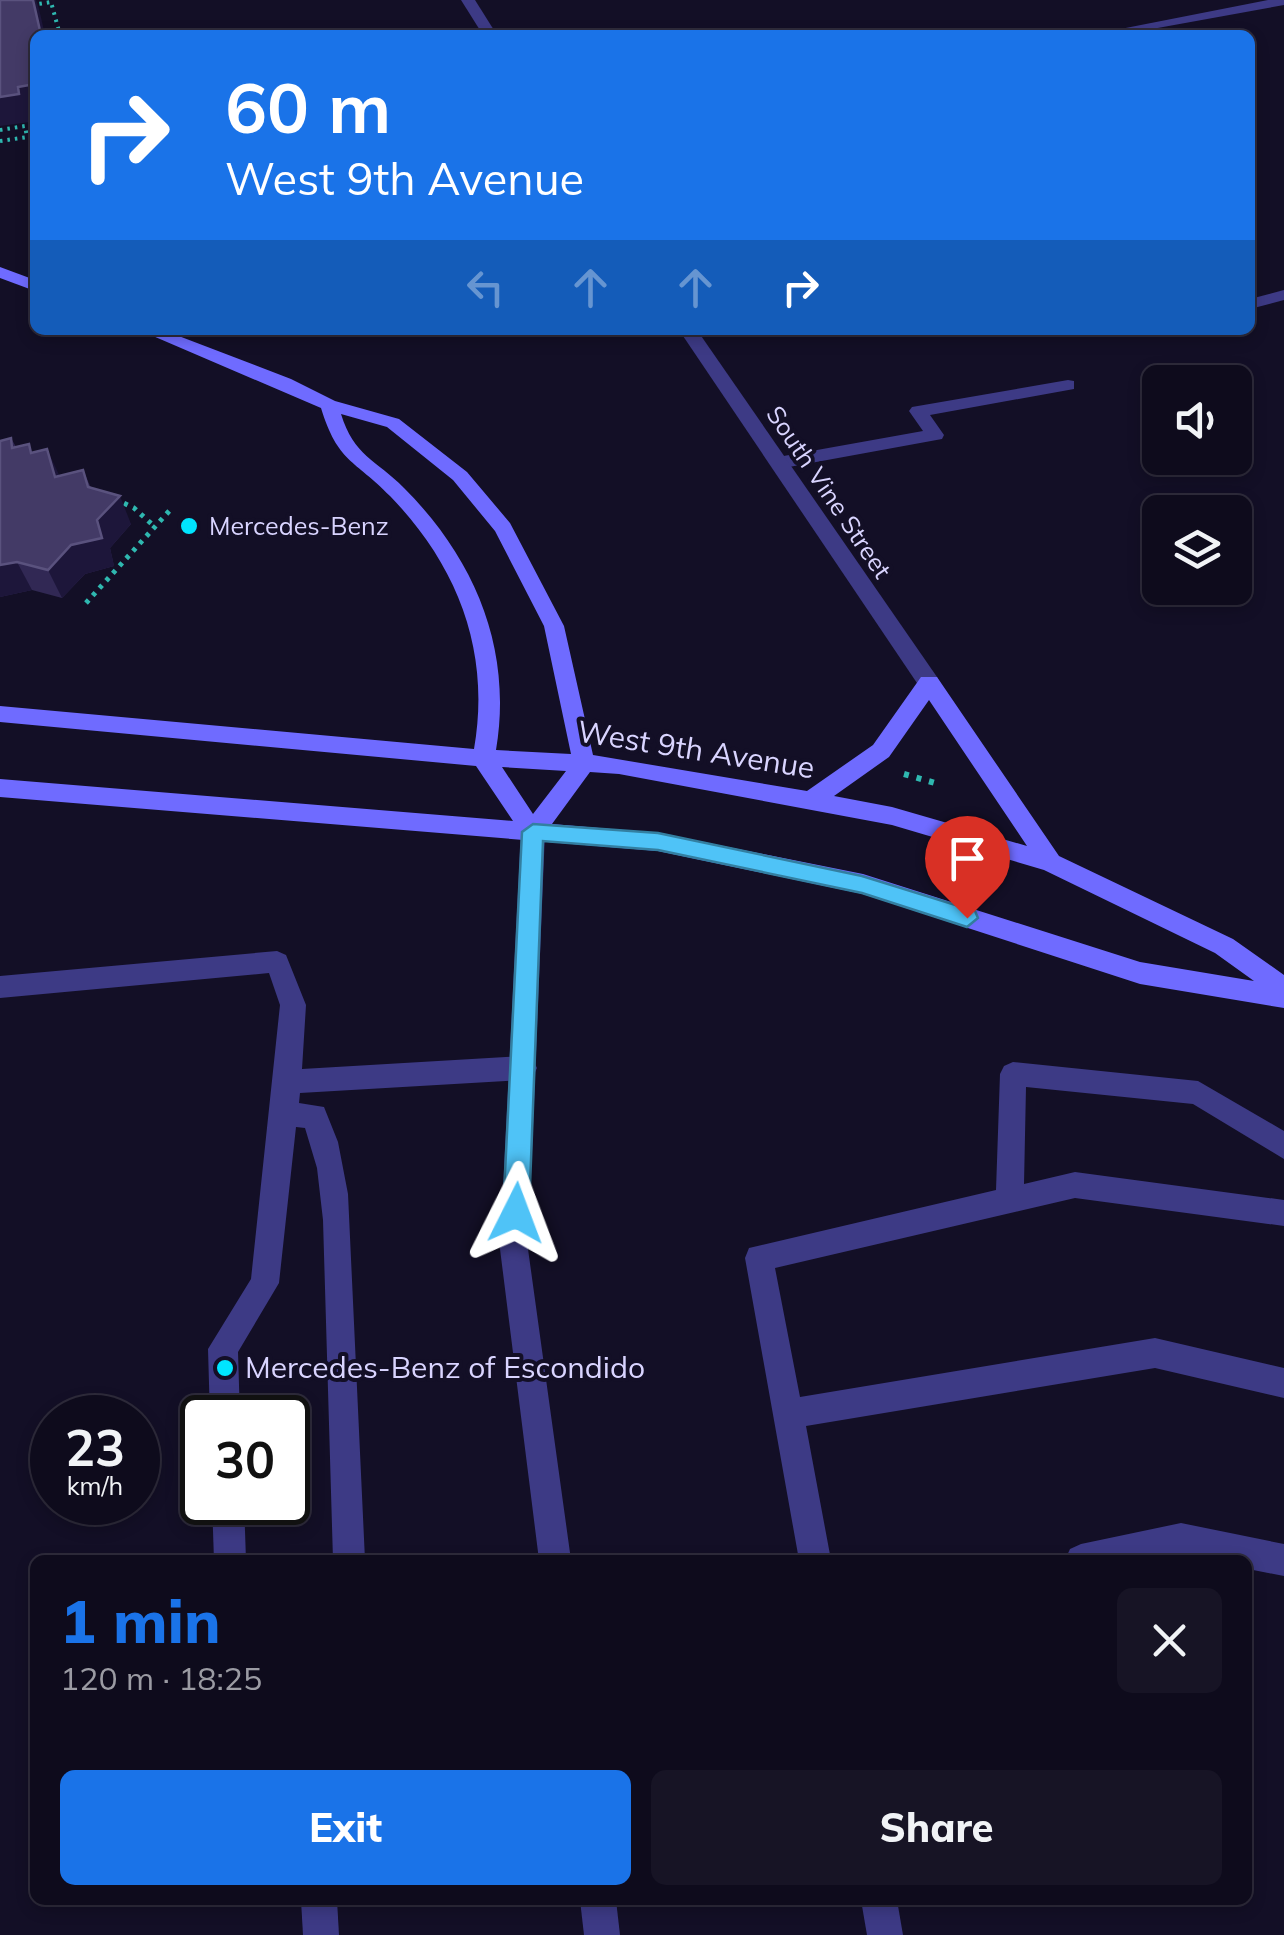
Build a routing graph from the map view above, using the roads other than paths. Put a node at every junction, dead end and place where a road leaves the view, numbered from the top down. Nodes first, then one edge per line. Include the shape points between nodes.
1 (468, 0) edge
2 (1284, 2) edge
3 (487, 30) edge
4 (1125, 30) edge
5 (0, 272) edge
6 (30, 284) edge
7 (1284, 295) edge
8 (1255, 303) edge
9 (160, 335) edge
10 (691, 335) edge
11 (1068, 384) dead end
12 (329, 404) junction
13 (778, 463) junction
14 (929, 683) junction
15 (0, 714) edge
16 (482, 758) junction
17 (584, 764) junction
18 (0, 788) edge
19 (811, 800) junction
20 (533, 832) junction
21 (1051, 863) junction
22 (0, 987) edge
23 (1284, 989) edge
24 (1284, 997) edge
25 (524, 1068) junction
26 (288, 1082) junction
27 (285, 1114) junction
28 (1284, 1146) edge
29 (1010, 1199) junction
30 (1284, 1213) edge
31 (1284, 1383) edge
32 (224, 1395) edge
33 (788, 1414) junction
34 (229, 1525) edge
35 (230, 1555) edge
36 (350, 1555) edge
37 (554, 1555) edge
38 (814, 1555) edge
39 (1105, 1555) edge
40 (1284, 1560) edge
41 (319, 1905) edge
42 (599, 1905) edge
43 (880, 1905) edge
44 (321, 1935) edge
45 (602, 1935) edge
46 (885, 1935) edge

1 - 3 street
2 - 4 street
5 - 6 main road
7 - 8 street
9 - 12 main road
10 - 13 street, South Vine Street
11 - 13 street via 918,410 935,436
12 - 16 main road via 342,444 419,516 466,584 489,652 490,730
12 - 17 main road via 393,423 460,476 503,528 554,626
13 - 14 street, South Vine Street
14 - 19 main road via 880,751
14 - 21 main road
15 - 16 main road, West 9th Avenue
16 - 17 main road, West 9th Avenue
16 - 20 main road
17 - 19 main road, West 9th Avenue
17 - 20 main road
18 - 20 main road
19 - 21 main road, West 9th Avenue via 892,816
20 - 24 main road via 658,842 862,884 1140,974
20 - 25 street
21 - 23 main road, West 9th Avenue via 1224,946
22 - 26 street via 277,962 293,1005
25 - 26 street
25 - 37 street via 514,1250
26 - 27 street
27 - 32 street via 265,1284 223,1349
27 - 36 street via 315,1116 331,1155
28 - 29 street via 1198,1094 1013,1074
29 - 30 street via 1076,1185
29 - 33 street via 759,1258
31 - 33 street via 1155,1353
33 - 38 street
34 - 35 street
39 - 40 street via 1180,1539
41 - 44 street
42 - 45 street
43 - 46 street

